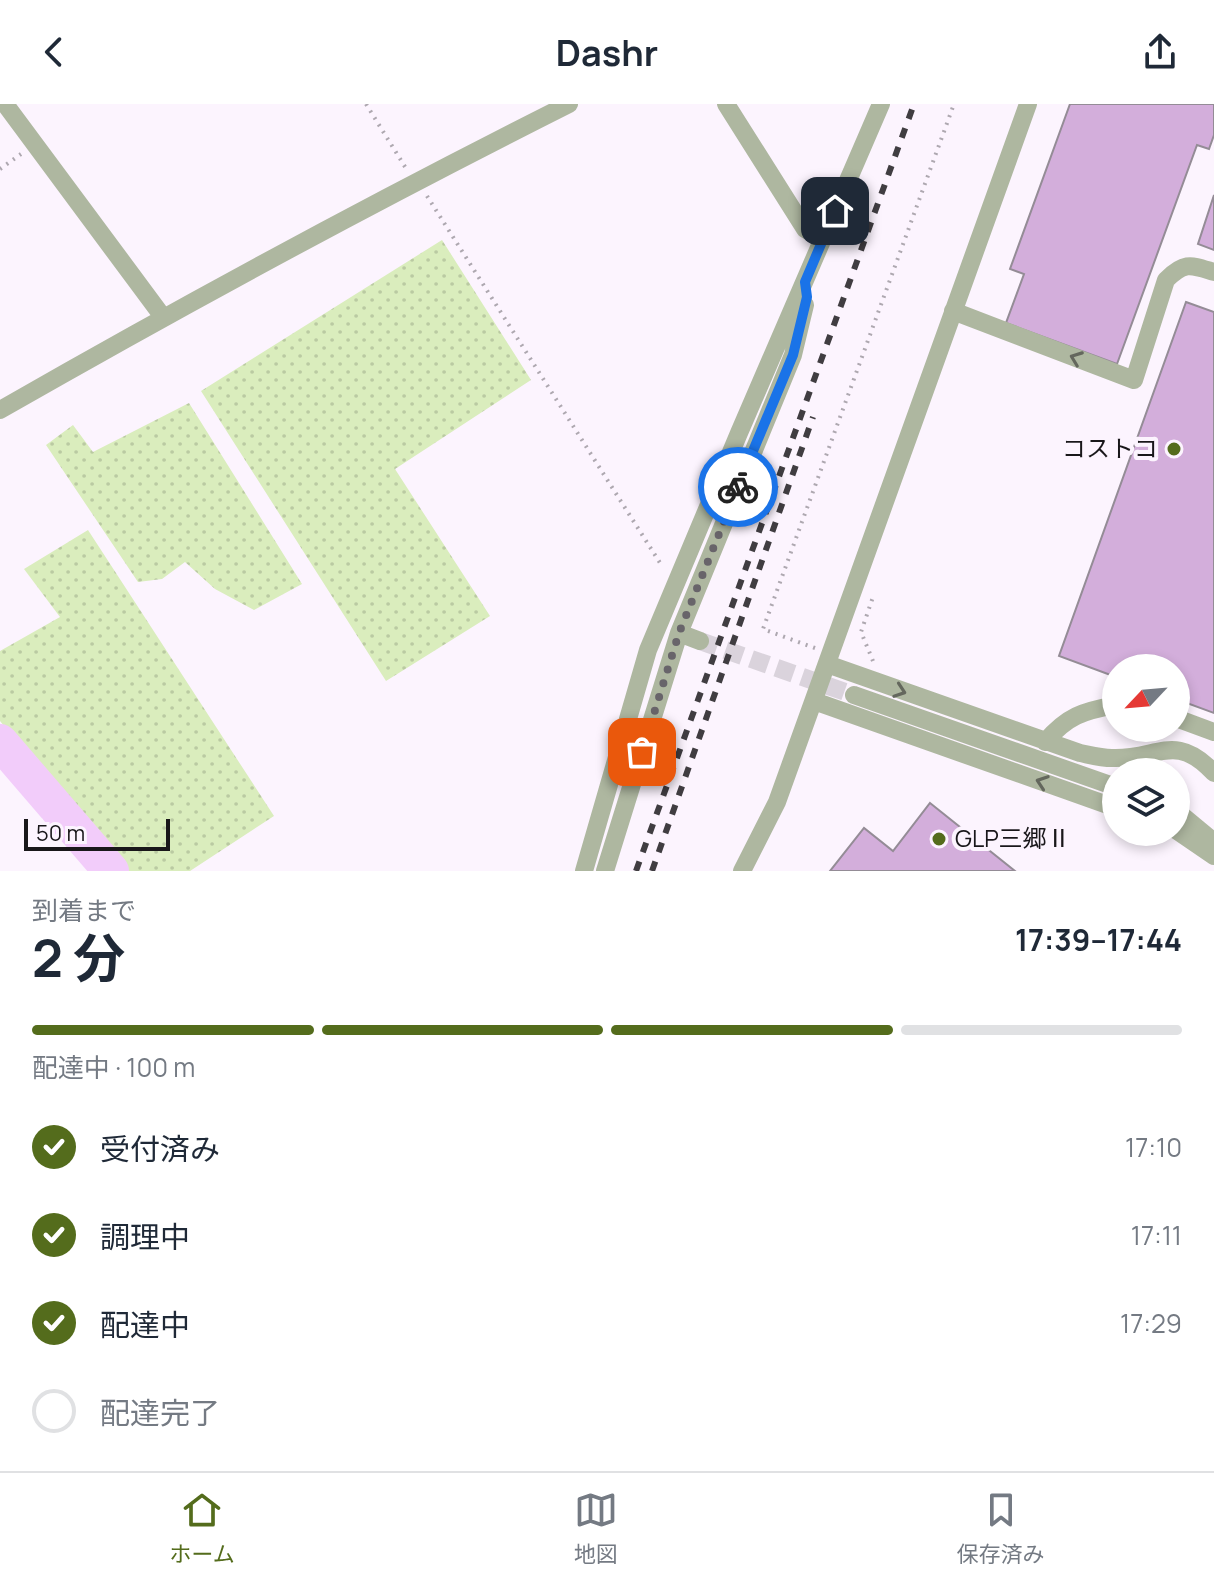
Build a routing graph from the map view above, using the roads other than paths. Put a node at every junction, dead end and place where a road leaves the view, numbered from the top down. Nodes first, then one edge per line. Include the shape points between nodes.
1 (5, 104) edge
2 (569, 104) edge
3 (726, 104) edge
4 (881, 104) edge
5 (1028, 104) edge
6 (822, 239) junction
7 (1214, 272) edge
8 (805, 282) junction
9 (953, 311) junction
10 (163, 317) junction
11 (0, 410) edge
12 (679, 633) junction
13 (700, 641) tunnel mouth
14 (829, 658) junction
15 (854, 695) tunnel mouth
16 (814, 701) junction
17 (1102, 707) edge
18 (1190, 723) edge
19 (1214, 732) edge
20 (1045, 742) junction
21 (1214, 773) edge
22 (1102, 782) edge
23 (1102, 803) edge
24 (1190, 819) edge
25 (1190, 826) edge
26 (1214, 826) edge
27 (1190, 831) edge
28 (1214, 842) edge
29 (1214, 856) edge
30 (584, 871) edge
31 (605, 871) edge
32 (742, 871) edge

1 - 10 street
2 - 10 street
3 - 6 street via 805,229
4 - 6 street
5 - 9 street
6 - 8 street
7 -> 9 street via 1189,265 1166,280 1134,380
8 - 12 street via 807,297 793,355
8 - 30 street via 648,650
9 - 14 street
10 - 11 street
12 - 13 street
12 - 31 street
14 - 16 street
14 -> 20 street
15 - 22 street
23 -> 16 street
16 - 32 street via 777,802
17 - 20 street via 1061,723
18 - 19 street
20 - 21 street via 1112,759 1171,749 1191,753
24 - 26 street
25 - 28 street
27 - 29 street

